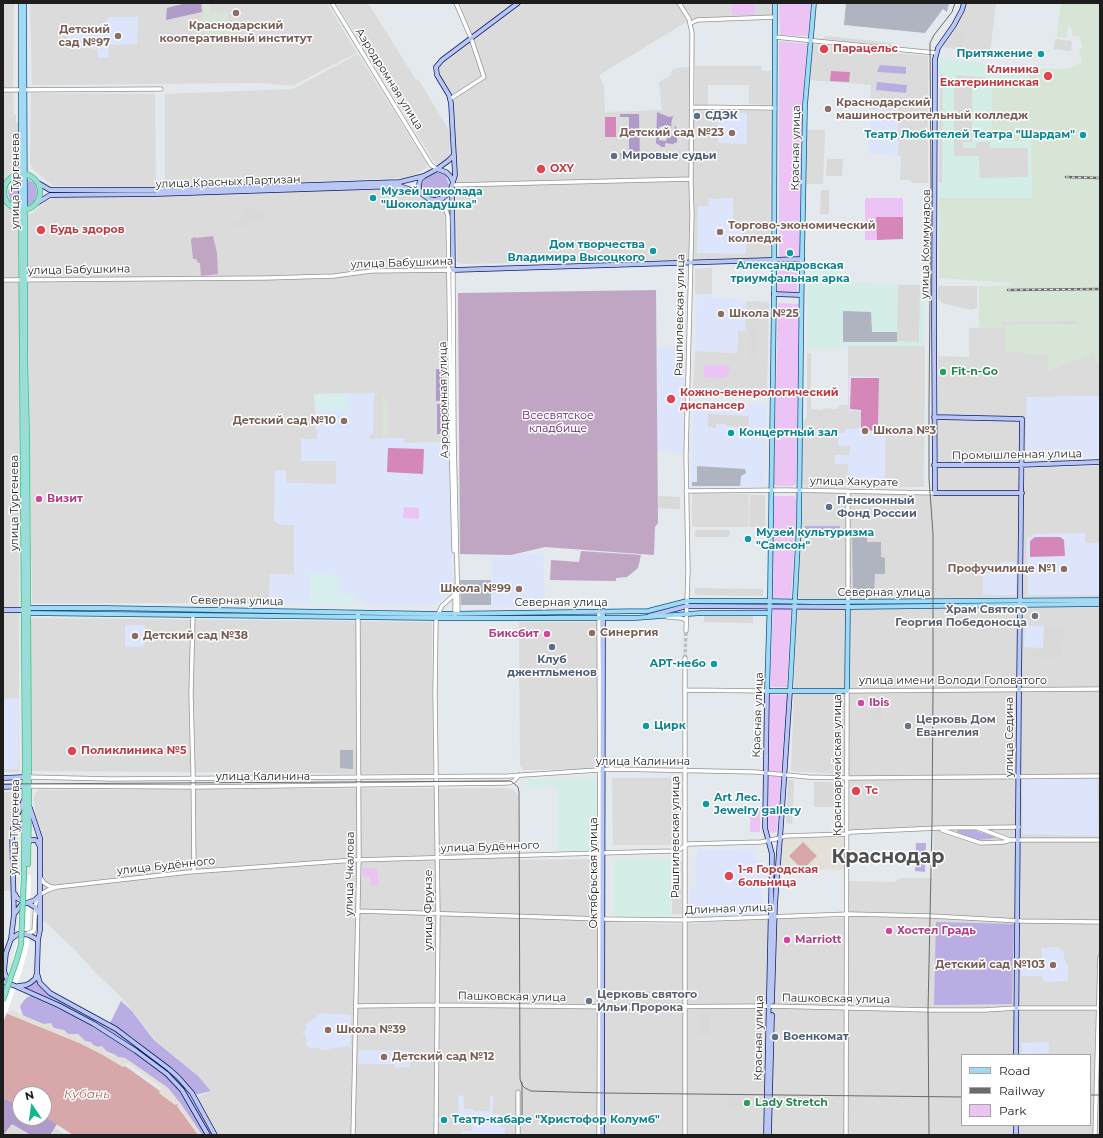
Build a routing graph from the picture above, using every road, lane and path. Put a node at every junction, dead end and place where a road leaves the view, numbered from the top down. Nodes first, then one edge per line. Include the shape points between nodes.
1 (21, 3) edge
2 (24, 3) edge
3 (332, 3) edge
4 (456, 3) edge
5 (518, 3) edge
6 (679, 3) edge
7 (775, 3) edge
8 (814, 3) edge
9 (964, 3) edge
10 (775, 17) junction
11 (691, 23) junction
12 (775, 37) junction
13 (471, 38) junction
14 (811, 41) junction
15 (936, 53) junction
16 (22, 89) junction
17 (161, 89) dead end
18 (3, 90) edge
19 (450, 98) junction
20 (692, 107) junction
21 (775, 108) junction
22 (453, 156) junction
23 (431, 165) junction
24 (436, 169) junction
25 (429, 172) junction
26 (23, 175) junction
27 (424, 176) junction
28 (691, 179) junction
29 (8, 182) junction
30 (38, 183) junction
31 (3, 185) edge
32 (452, 185) junction
33 (422, 194) junction
34 (429, 199) junction
35 (5, 201) edge
36 (36, 203) junction
37 (23, 210) junction
38 (802, 259) junction
39 (774, 260) junction
40 (690, 262) junction
41 (451, 270) junction
42 (3, 280) edge
43 (23, 280) junction
44 (774, 294) junction
45 (802, 294) junction
46 (934, 417) junction
47 (1100, 462) edge
48 (934, 465) junction
49 (1022, 465) junction
50 (771, 490) junction
51 (800, 490) junction
52 (686, 491) junction
53 (848, 491) junction
54 (935, 492) junction
55 (1022, 494) junction
56 (455, 594) junction
57 (1100, 600) edge
58 (1021, 602) junction
59 (770, 603) junction
60 (687, 604) junction
61 (794, 604) junction
62 (1100, 604) edge
63 (848, 605) junction
64 (3, 610) edge
65 (236, 610) junction
66 (25, 611) junction
67 (601, 611) junction
68 (686, 613) junction
69 (769, 613) junction
70 (193, 615) junction
71 (358, 615) junction
72 (456, 615) junction
73 (236, 616) junction
74 (437, 616) junction
75 (646, 616) junction
76 (663, 617) junction
77 (601, 618) junction
78 (686, 620) junction
79 (686, 631) tunnel mouth
80 (685, 658) tunnel mouth
81 (1100, 689) edge
82 (685, 690) junction
83 (767, 691) junction
84 (790, 691) junction
85 (848, 691) junction
86 (1019, 691) junction
87 (603, 757) junction
88 (601, 770) junction
89 (613, 770) junction
90 (685, 771) junction
91 (766, 772) junction
92 (519, 775) junction
93 (784, 775) junction
94 (437, 776) junction
95 (1019, 776) junction
96 (1100, 776) edge
97 (27, 777) junction
98 (359, 777) junction
99 (3, 778) edge
100 (193, 778) junction
101 (846, 778) junction
102 (437, 785) junction
103 (27, 786) junction
104 (359, 786) junction
105 (3, 787) edge
106 (193, 787) junction
107 (25, 796) junction
108 (29, 806) junction
109 (974, 827) junction
110 (1019, 827) junction
111 (24, 828) junction
112 (940, 828) junction
113 (12, 830) junction
114 (846, 834) junction
115 (780, 838) junction
116 (1010, 840) junction
117 (1019, 840) junction
118 (1100, 840) edge
119 (768, 841) junction
120 (28, 845) junction
121 (685, 845) junction
122 (40, 848) junction
123 (602, 852) junction
124 (438, 857) junction
125 (359, 860) junction
126 (194, 871) junction
127 (24, 872) junction
128 (40, 876) junction
129 (14, 883) junction
130 (57, 887) junction
131 (40, 894) junction
132 (27, 903) junction
133 (35, 906) junction
134 (358, 912) junction
135 (14, 914) junction
136 (40, 914) junction
137 (846, 914) junction
138 (438, 915) junction
139 (773, 916) junction
140 (601, 919) junction
141 (685, 920) junction
142 (1018, 921) junction
143 (1100, 922) edge
144 (24, 934) junction
145 (11, 939) junction
146 (38, 940) junction
147 (5, 955) edge
148 (1100, 957) edge
149 (37, 973) junction
150 (3, 982) edge
151 (11, 985) junction
152 (3, 1000) edge
153 (438, 1005) junction
154 (356, 1006) junction
155 (602, 1007) junction
156 (684, 1007) junction
157 (771, 1007) junction
158 (846, 1008) junction
159 (1017, 1008) junction
160 (1099, 1008) edge
161 (1016, 1054) edge
162 (518, 1092) dead end
163 (208, 1135) edge
164 (215, 1135) edge
165 (353, 1135) edge
166 (436, 1135) edge
167 (518, 1135) edge
168 (599, 1135) edge
169 (602, 1135) edge
170 (684, 1135) edge
171 (766, 1135) edge
172 (769, 1135) edge
173 (846, 1135) edge
174 (1095, 1135) edge

1 - 16 main road, улица Тургенева
2 - 16 main road, улица Тургенева
3 - 23 street, Аэродромная улица
4 - 13 street
5 - 13 main road
6 - 11 street, Рашпилевская улица
7 - 10 main road, Красная улица
8 - 14 main road, Красная улица
9 - 15 main road, улица Коммунаров
10 - 11 street via 697,20
10 - 12 main road, Красная улица
11 - 20 street, Рашпилевская улица
12 - 14 street
12 - 21 main road, Красная улица
13 - 19 main road via 436,67 437,75
13 - 19 street via 484,77
14 - 15 street
14 - 38 main road, Красная улица via 806,105
15 - 46 main road, улица Коммунаров
16 - 17 street
16 - 18 street
16 - 26 main road, улица Тургенева
19 - 22 main road, Аэродромная улица
20 - 21 street
20 - 28 street, Рашпилевская улица
21 - 39 main road, Красная улица
22 - 24 main road
22 - 32 main road, Аэродромная улица via 455,175
23 - 24 street, Аэродромная улица
23 - 25 street
24 - 25 main road
24 - 32 main road via 450,176
25 - 27 main road
26 - 29 highway
26 - 30 highway
26 - 37 main road, улица Тургенева
27 - 30 main road, улица Красных Партизан via 400,182 162,190 50,190
27 - 33 main road via 419,185
28 - 32 street
28 - 40 street, Рашпилевская улица
29 - 31 highway
29 - 35 highway
30 - 36 highway via 40,192
32 - 34 main road via 450,192 443,198
32 - 41 main road, Аэродромная улица
33 - 34 main road
33 - 36 main road, улица Красных Партизан via 400,186 50,195
34 - 41 street, Аэродромная улица via 443,206 448,213
35 - 37 highway via 13,208
36 - 37 highway
37 - 43 highway, улица Тургенева
38 - 39 main road, улица Бабушкина
38 - 45 main road, Красная улица
39 - 40 main road, улица Бабушкина
39 - 44 main road, Красная улица
40 - 41 main road, улица Бабушкина
40 - 52 street, Рашпилевская улица
41 - 43 street, улица Бабушкина via 371,271 334,276 266,278
41 - 56 street, Аэродромная улица via 451,437
41 - 72 street, Аэродромная улица
42 - 43 street, улица Бабушкина
43 - 66 highway, улица Тургенева
44 - 45 main road
44 - 50 main road, Красная улица
45 - 51 main road, Красная улица
46 - 48 main road, улица Коммунаров
46 - 49 main road, улица Седина via 1022,419
47 - 49 main road, Промышленная улица
48 - 49 main road, Промышленная улица
48 - 54 main road, улица Коммунаров
49 - 55 main road, улица Седина
50 - 51 street, улица Хакурате
50 - 52 street, улица Хакурате
50 - 59 main road, Красная улица
51 - 53 street, улица Хакурате
51 - 61 main road, Красная улица
52 - 60 street, Рашпилевская улица
53 - 54 street, улица Хакурате
53 - 63 street, Красноармейская улица
54 - 55 main road, улица Хакурате
55 - 58 main road, улица Седина
56 - 72 street, Аэродромная улица
56 - 74 street via 442,606
57 - 58 main road, Северная улица
58 - 62 main road, Северная улица
58 - 63 main road, Северная улица
58 - 86 main road, улица Седина
59 - 60 main road, Северная улица
59 - 61 main road, Северная улица
59 - 69 main road, Красная улица
60 - 67 main road, Северная улица via 648,611
60 - 68 street, Рашпилевская улица
60 - 75 main road, Северная улица
61 - 63 main road, Северная улица
61 - 84 main road, Красная улица
63 - 85 main road, Красноармейская улица
64 - 66 main road, Северная улица
65 - 66 main road, Северная улица
65 - 71 main road, Северная улица
65 - 73 main road
66 - 70 main road, Северная улица
66 - 97 highway, улица Тургенева
67 - 72 main road, Северная улица
67 - 77 main road, Октябрьская улица
68 - 69 main road, Северная улица
68 - 76 main road, Северная улица
68 - 78 street, Рашпилевская улица
69 - 83 main road, Красная улица
70 - 73 main road, Северная улица
70 - 100 street
71 - 73 main road, Северная улица
71 - 74 main road, Северная улица
71 - 98 street, улица Чкалова
72 - 74 main road, Северная улица
72 - 77 main road, Северная улица
74 - 94 street, улица Фрунзе
75 - 76 main road, Северная улица
75 - 77 main road, Северная улица
76 - 78 street, Северная улица
77 - 87 main road, Октябрьская улица
77 - 88 street, Октябрьская улица
78 - 79 street, Рашпилевская улица
80 - 82 street, Рашпилевская улица
81 - 86 street, улица имени Володи Головатого
82 - 83 street, улица имени Володи Головатого
82 - 90 street, Рашпилевская улица
83 - 84 main road, улица имени Володи Головатого
83 - 91 main road, Красная улица
84 - 85 main road, улица имени Володи Головатого
84 - 93 main road, Красная улица
85 - 86 street, улица имени Володи Головатого
85 - 101 street, Красноармейская улица
86 - 95 main road, улица Седина
87 - 88 main road, Октябрьская улица
87 - 89 street
88 - 89 street, улица Калинина
88 - 92 street, улица Калинина
88 - 123 main road, Октябрьская улица
89 - 90 street, улица Калинина
90 - 91 street, улица Калинина
90 - 121 street, Рашпилевская улица
91 - 93 street, улица Калинина
91 - 119 main road, Красная улица via 765,828
92 - 94 street, улица Калинина
92 - 102 street, улица Калинина via 508,784
93 - 101 street, улица Калинина
93 - 115 main road, Красная улица
94 - 98 street, улица Калинина
94 - 102 street, улица Фрунзе
95 - 96 street, улица Калинина
95 - 101 street, улица Калинина
95 - 110 main road, улица Седина
97 - 99 main road, улица Калинина
97 - 100 street, улица Калинина
97 - 103 highway, улица Тургенева
98 - 100 street, улица Калинина
98 - 104 street, улица Чкалова
100 - 106 street
101 - 114 street, Красноармейская улица
102 - 104 street, улица Калинина
102 - 124 street, улица Фрунзе
103 - 105 main road, улица Калинина
103 - 106 street, улица Калинина
103 - 107 highway, улица Тургенева
103 - 108 highway, улица Тургенева
104 - 106 street, улица Калинина
104 - 125 street, улица Чкалова
106 - 126 street
107 - 111 highway, улица Тургенева
107 - 113 main road
108 - 120 highway, улица Тургенева
108 - 122 main road via 39,834
109 - 110 street, улица Будённого
109 - 112 street, улица Будённого
109 - 116 street, улица Будённого
110 - 117 main road, улица Седина
111 - 113 main road via 19,824
111 - 127 highway, улица Тургенева
112 - 114 street, улица Будённого
112 - 116 street, улица Будённого via 981,843
113 - 129 main road
114 - 115 street, улица Будённого
114 - 137 street, Красноармейская улица
115 - 119 street, улица Будённого
115 - 139 main road, Красная улица
116 - 117 street, улица Будённого
117 - 118 street, улица Будённого
117 - 142 main road, улица Седина
119 - 121 street, улица Будённого
119 - 139 main road, Красная улица via 772,854
120 - 122 main road via 30,841 35,840
120 - 127 highway, улица Тургенева via 28,864
121 - 123 street, улица Будённого via 672,851
121 - 141 street, Рашпилевская улица
122 - 128 main road
123 - 124 street, улица Будённого
123 - 140 main road, Октябрьская улица
124 - 125 street, улица Будённого
124 - 138 street, улица Фрунзе
125 - 126 street, улица Будённого
125 - 134 street, улица Чкалова
126 - 130 street, улица Будённого
127 - 152 highway, улица Тургенева, bridge via 21,944
128 - 130 street via 47,885
128 - 131 main road
129 - 132 main road via 17,898
129 - 135 main road
130 - 131 street, улица Будённого
131 - 132 main road via 35,900
131 - 133 street
131 - 136 main road
132 - 133 main road
132 - 135 main road
133 - 136 main road
133 - 144 street via 34,931
134 - 138 street, Длинная улица
134 - 154 street, улица Чкалова
135 - 145 main road
136 - 146 main road
137 - 139 street, Длинная улица
137 - 142 street, Длинная улица
137 - 158 street, Красноармейская улица
138 - 140 street, Длинная улица
138 - 153 street, улица Фрунзе
139 - 141 street, Длинная улица
139 - 157 main road, Красная улица
140 - 141 street, Длинная улица
140 - 155 main road, Октябрьская улица
141 - 156 street, Рашпилевская улица
142 - 143 street, Длинная улица
142 - 159 main road, улица Седина
144 - 145 main road via 18,934
144 - 146 main road
145 - 147 main road
146 - 149 main road
147 - 151 main road via 4,971
148 - 160 street
149 - 151 main road via 30,983 21,986
149 - 164 main road via 40,983 50,993 116,1029 178,1077 192,1093
150 - 151 main road
151 - 163 main road via 94,1024 136,1051 182,1090
153 - 154 street, Пашковская улица
153 - 155 street, Пашковская улица
153 - 166 street, улица Фрунзе
154 - 165 street, улица Чкалова
155 - 156 street, Пашковская улица
155 - 168 street, Октябрьская улица
155 - 169 main road, Октябрьская улица
156 - 157 street, Пашковская улица
156 - 170 street, Рашпилевская улица
157 - 158 street, Пашковская улица
157 - 171 main road, Красная улица
157 - 172 main road, Красная улица
158 - 159 street, Пашковская улица
158 - 173 street, Красноармейская улица
159 - 160 street, Пашковская улица
159 - 161 main road, улица Седина
160 - 174 street
162 - 167 street

